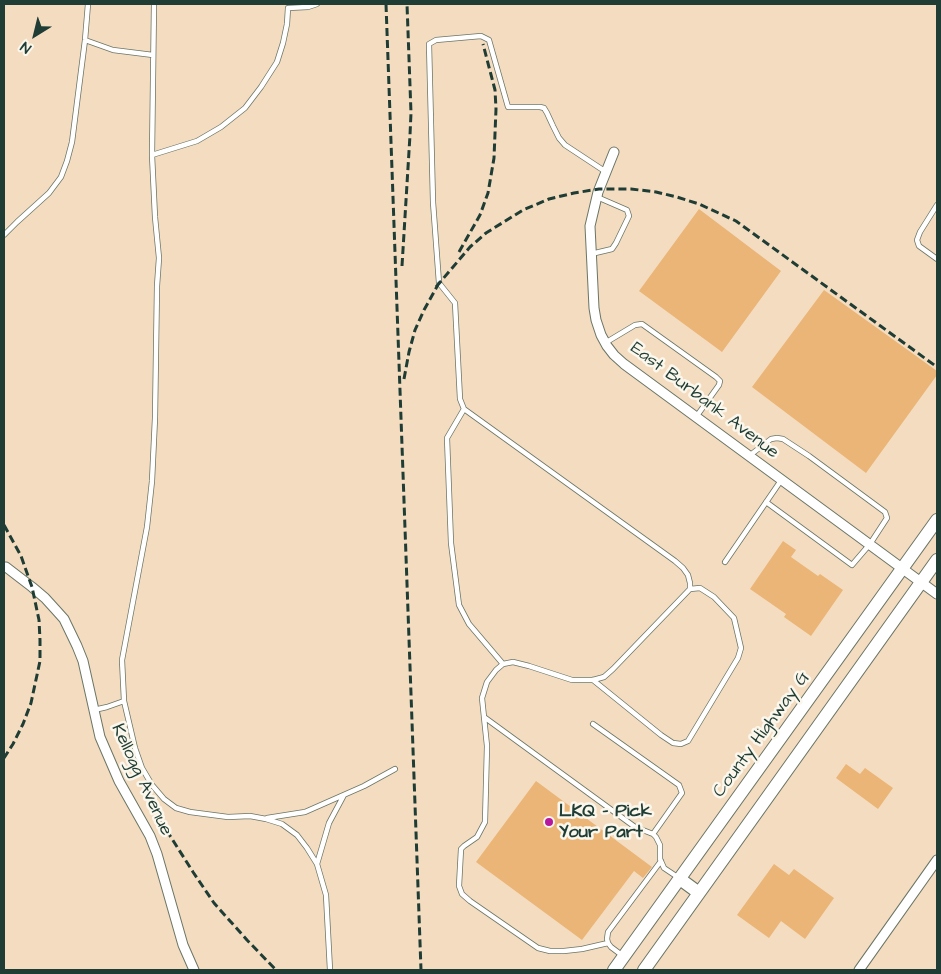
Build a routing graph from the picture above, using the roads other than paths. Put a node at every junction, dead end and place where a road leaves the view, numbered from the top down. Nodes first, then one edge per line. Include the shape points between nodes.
1 (88, 4) edge
2 (154, 4) edge
3 (317, 4) edge
4 (85, 40) junction
5 (153, 55) junction
6 (614, 152) dead end
7 (152, 155) junction
8 (606, 172) junction
9 (597, 197) junction
10 (937, 205) edge
11 (4, 235) edge
12 (592, 254) junction
13 (937, 259) edge
14 (605, 343) junction
15 (464, 409) junction
16 (696, 417) junction
17 (749, 456) junction
18 (782, 479) junction
19 (766, 502) junction
20 (937, 520) edge
21 (870, 544) junction
22 (937, 560) edge
23 (725, 562) dead end
24 (4, 567) edge
25 (903, 568) junction
26 (921, 582) junction
27 (690, 590) junction
28 (937, 594) edge
29 (503, 664) junction
30 (592, 680) junction
31 (124, 701) junction
32 (94, 710) junction
33 (484, 717) junction
34 (593, 724) dead end
35 (396, 769) dead end
36 (344, 795) junction
37 (266, 819) junction
38 (653, 834) junction
39 (937, 860) edge
40 (661, 861) junction
41 (317, 864) junction
42 (680, 879) junction
43 (700, 893) junction
44 (608, 943) junction
45 (624, 957) junction
46 (194, 970) edge
47 (330, 970) edge
48 (614, 970) edge
49 (644, 970) edge
50 (859, 970) edge

1 - 4 lane
2 - 5 lane
3 - 7 lane via 288,8 288,24 277,62 245,108 197,142
4 - 5 lane via 113,50
4 - 11 lane via 68,161 49,194
5 - 7 lane
6 - 8 street, East Burbank Avenue
7 - 31 lane via 159,258 155,418 147,527 122,660
8 - 9 street, East Burbank Avenue
8 - 15 lane via 565,145 544,108 508,107 489,40 481,36 436,40 429,44 433,202 440,283 455,303 460,399
9 - 12 street, East Burbank Avenue via 590,226
9 - 12 lane via 627,210 629,216 612,249
10 - 13 lane via 917,240 919,246
12 - 14 street, East Burbank Avenue via 594,308
14 - 16 street, East Burbank Avenue via 624,364
14 - 16 lane via 642,324 716,377 719,385
15 - 27 lane via 675,561 688,575
15 - 29 lane via 447,438 451,543 459,605 469,624
16 - 17 street, East Burbank Avenue
17 - 18 street, East Burbank Avenue
17 - 21 lane via 771,439 783,438 809,456 885,512 886,521
18 - 19 lane
18 - 21 street, East Burbank Avenue
19 - 21 lane via 852,565
19 - 23 lane
20 - 25 main road, County Highway G
21 - 25 street, East Burbank Avenue
22 - 26 main road
24 - 32 street, Kellogg Avenue via 45,598 64,619 83,661
25 - 26 street, East Burbank Avenue
25 - 42 main road, County Highway G
26 - 28 street, East Burbank Avenue
26 - 43 main road
27 - 30 lane via 613,669 604,677
27 - 30 lane via 700,588 714,597 734,618 741,648 688,741 681,744 667,739
29 - 30 lane via 513,662 572,680
29 - 33 lane via 487,682 482,698
31 - 32 lane
31 - 37 lane via 142,768 152,785 176,808 214,816
32 - 46 street, Kellogg Avenue via 100,737 119,781 157,854 183,945
33 - 38 lane via 635,827
33 - 44 lane via 485,822 478,837 461,849 458,886 462,894 538,948 564,952
34 - 38 lane via 679,785 682,793
35 - 36 lane
36 - 37 lane via 305,812
36 - 41 lane via 329,823
37 - 41 lane via 282,824 297,835
38 - 40 lane via 660,845
39 - 50 street
40 - 42 lane via 664,868
40 - 44 lane via 608,932
41 - 47 lane via 326,895
42 - 43 main road
42 - 45 main road, County Highway G
43 - 49 main road
44 - 45 lane
45 - 48 main road, County Highway G

